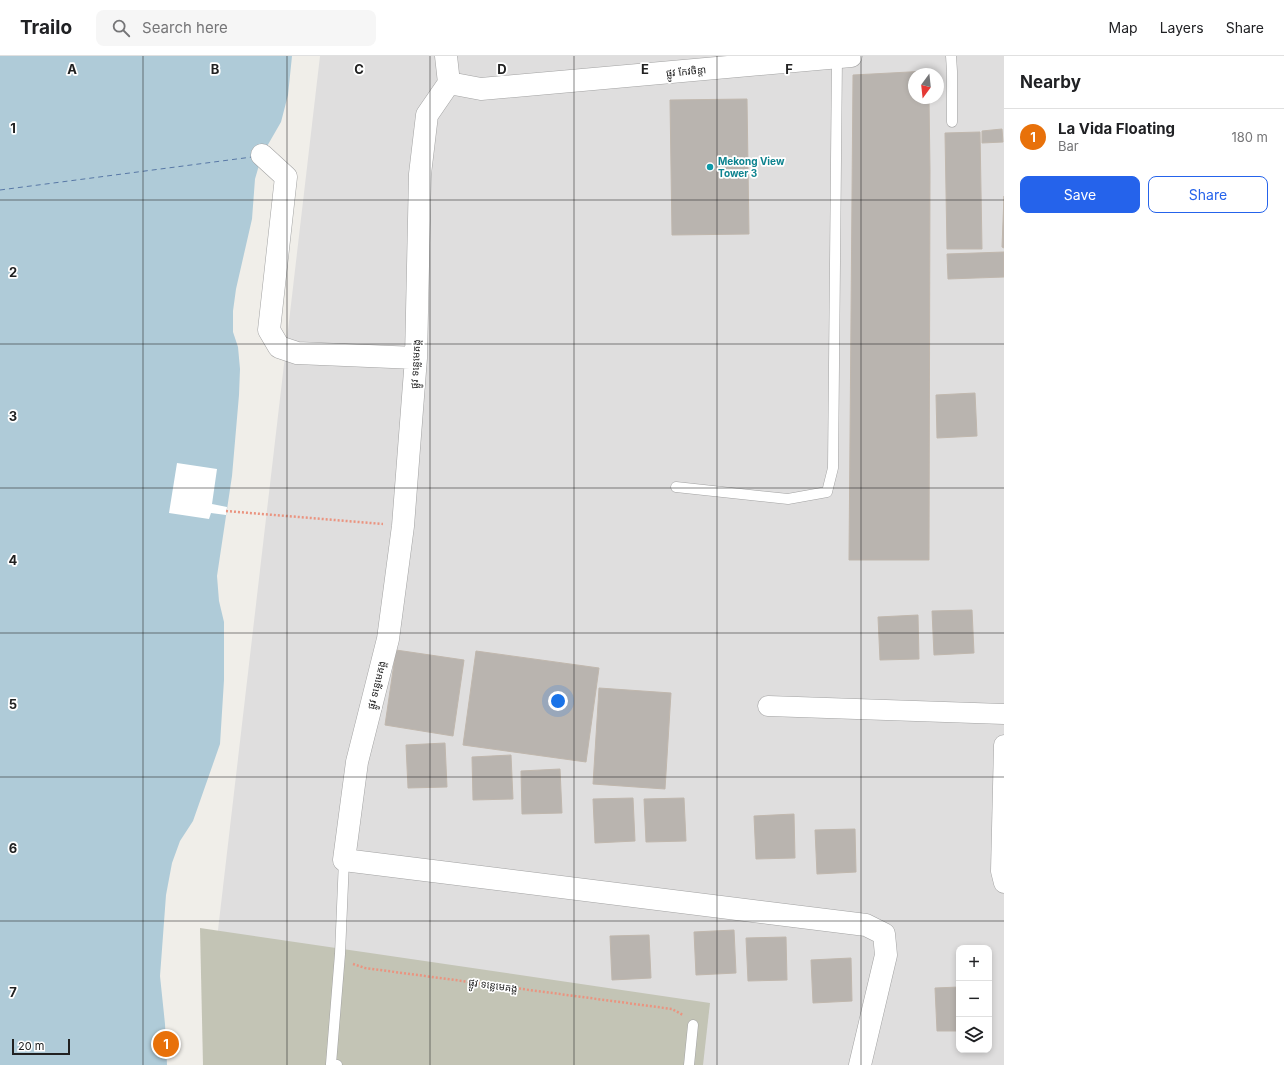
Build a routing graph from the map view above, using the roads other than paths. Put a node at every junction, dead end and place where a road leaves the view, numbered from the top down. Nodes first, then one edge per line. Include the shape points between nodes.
1 (446, 56) edge
2 (951, 56) edge
3 (844, 57) edge
4 (449, 83) junction
5 (952, 122) dead end
6 (262, 155) dead end
7 (416, 358) junction
8 (676, 486) dead end
9 (768, 706) dead end
10 (1004, 714) edge
11 (1004, 745) edge
12 (344, 860) junction
13 (1004, 883) edge
14 (693, 1025) road end
15 (337, 1065) edge
16 (689, 1065) edge
17 (860, 1065) edge

1 - 4 street
2 - 5 lane
3 - 4 street, ផ្លូវ កែវចិន្តា via 480,89
3 - 8 lane via 833,468 827,492 788,499
4 - 7 street, ផ្លូវ ទន្លេមេគង្គ via 427,115 423,147 420,174
6 - 7 street via 286,177 269,330 279,347 297,353
7 - 12 street, ផ្លូវ ទន្លេមេគង្គ via 403,526 388,639 357,762
9 - 10 street
11 - 13 street via 1001,870
12 - 15 lane, ផ្លូវ ទន្លេមេគង្គ via 331,1064
12 - 17 street via 866,925 884,934 886,954
14 - 16 lane

